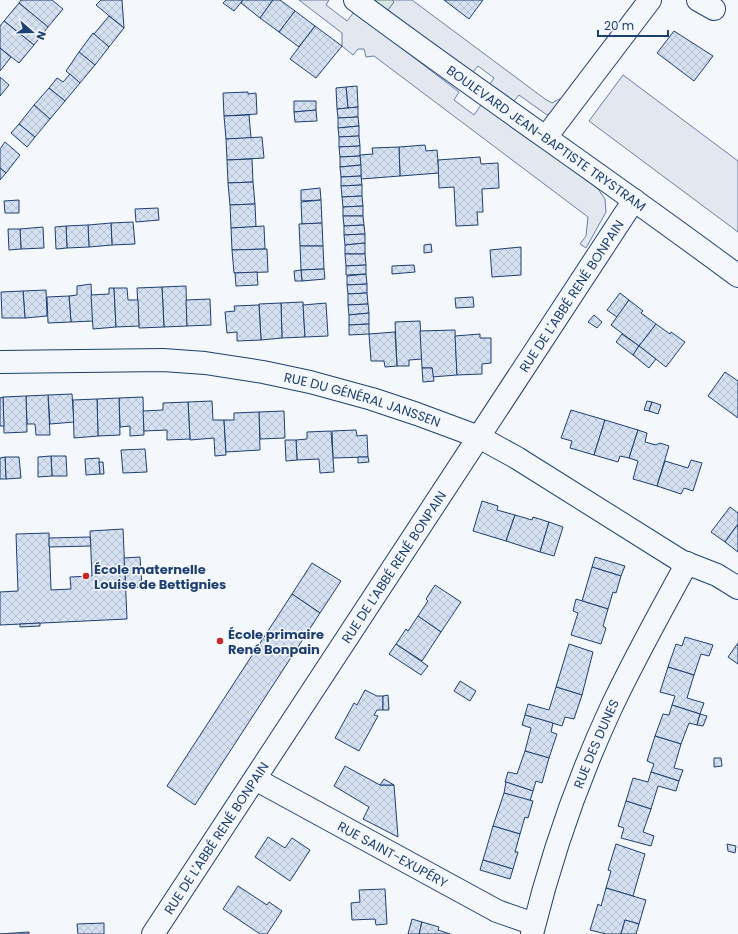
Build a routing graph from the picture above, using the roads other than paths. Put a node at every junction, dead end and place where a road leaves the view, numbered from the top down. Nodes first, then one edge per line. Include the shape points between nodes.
1 (355, 0) edge
2 (650, 0) edge
3 (546, 137) junction
4 (634, 200) junction
5 (738, 276) edge
6 (0, 362) edge
7 (479, 437) junction
8 (687, 563) junction
9 (738, 588) edge
10 (254, 779) junction
11 (533, 929) edge
12 (154, 934) edge

1 - 3 street, BOULEVARD JEAN-BAPTISTE TRYSTRAM via 456,76
2 - 3 street
3 - 4 street, BOULEVARD JEAN-BAPTISTE TRYSTRAM
4 - 5 street, BOULEVARD JEAN-BAPTISTE TRYSTRAM
4 - 7 street, RUE DE L'ABBÉ RENÉ BONPAIN
6 - 7 street, RUE DU GÉNÉRAL JANSSEN via 170,361 248,369 372,399
7 - 8 street, RUE DU GÉNÉRAL JANSSEN
7 - 10 street, RUE DE L'ABBÉ RENÉ BONPAIN
8 - 9 street, RUE DU GÉNÉRAL JANSSEN via 717,575
8 - 11 street, RUE DES DUNES via 595,743 570,806
10 - 11 street, RUE SAINT-EXUPÉRY via 484,905
10 - 12 street, RUE DE L'ABBÉ RENÉ BONPAIN

